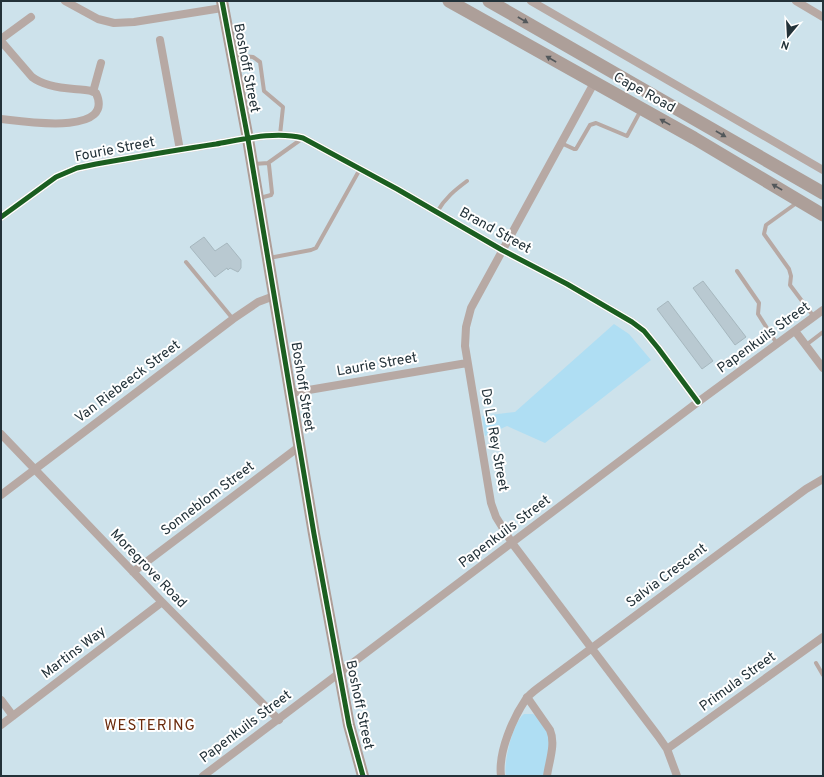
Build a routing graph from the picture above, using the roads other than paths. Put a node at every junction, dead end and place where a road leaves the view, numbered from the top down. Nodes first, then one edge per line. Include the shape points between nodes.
1 (66, 1) edge
2 (449, 1) edge
3 (489, 1) edge
4 (531, 1) edge
5 (796, 1) edge
6 (222, 4) edge
7 (31, 17) dead end
8 (823, 17) edge
9 (1, 40) edge
10 (160, 40) dead end
11 (231, 55) junction
12 (101, 63) dead end
13 (594, 83) junction
14 (93, 92) junction
15 (642, 109) junction
16 (1, 119) edge
17 (280, 135) junction
18 (304, 138) junction
19 (248, 139) junction
20 (561, 143) junction
21 (180, 150) junction
22 (268, 163) junction
23 (252, 164) junction
24 (360, 168) junction
25 (823, 170) edge
26 (467, 181) dead end
27 (823, 193) edge
28 (258, 198) junction
29 (800, 201) junction
30 (437, 212) junction
31 (823, 214) edge
32 (1, 217) edge
33 (502, 250) junction
34 (268, 258) junction
35 (186, 262) dead end
36 (737, 271) dead end
37 (274, 296) junction
38 (823, 310) edge
39 (814, 317) junction
40 (233, 319) junction
41 (795, 332) junction
42 (823, 332) edge
43 (777, 345) junction
44 (805, 345) junction
45 (467, 363) junction
46 (823, 368) edge
47 (291, 393) junction
48 (698, 402) junction
49 (1, 434) edge
50 (300, 446) junction
51 (36, 469) junction
52 (823, 479) edge
53 (1, 495) edge
54 (512, 543) junction
55 (133, 572) junction
56 (162, 602) junction
57 (822, 640) edge
58 (592, 648) junction
59 (816, 663) dead end
60 (339, 673) junction
61 (823, 675) edge
62 (527, 697) junction
63 (1, 700) edge
64 (13, 716) junction
65 (279, 720) junction
66 (1, 725) edge
67 (667, 749) junction
68 (203, 776) edge
69 (363, 776) edge
70 (501, 776) edge
71 (547, 776) edge
72 (677, 776) edge

1 - 6 street via 98,19 114,23 134,22
13 -> 2 main road, Cape Road
3 -> 27 main road, Cape Road
4 - 25 street, Cape Road
5 - 8 street
6 - 11 street, Boshoff Street
7 - 9 street
9 - 14 street via 37,80
10 - 21 street
11 - 17 lane via 253,57 260,62 264,91 283,107
11 - 19 street, Boshoff Street
12 - 14 street
13 - 15 main road, Cape Road
13 - 20 street, De La Rey Street
14 - 16 street via 97,96 97,109 86,120 53,124
15 - 20 lane via 626,136 596,123 590,126 576,149
29 -> 15 main road, Cape Road
17 - 18 street, Brand Street
17 - 19 street, Brand Street
18 - 22 lane
18 - 24 street, Brand Street
19 - 21 street, Fourie Street
19 - 23 street, Boshoff Street
20 - 33 street, De La Rey Street
21 - 32 street, Fourie Street via 96,164 66,172
22 - 23 lane
22 - 28 lane via 272,193
23 - 28 street, Boshoff Street
24 - 30 street, Brand Street
24 - 34 lane via 316,248
26 - 30 lane via 451,193
28 - 34 street, Boshoff Street
29 - 31 main road, Cape Road
29 - 39 lane via 766,225 764,234 790,269 790,286
30 - 33 street, Brand Street
33 - 45 street, De La Rey Street via 468,317 465,334
33 - 48 street, Brand Street via 567,284 644,331
34 - 37 street, Boshoff Street
35 - 40 lane
36 - 43 lane via 759,303 758,314
37 - 40 street, Van Riebeeck Street via 258,302
37 - 47 street, Boshoff Street
38 - 39 street, Papenkuils Street
39 - 41 street, Papenkuils Street
40 - 51 street, Van Riebeeck Street
41 - 43 street, Papenkuils Street
41 - 44 street
42 - 44 lane
43 - 48 street, Papenkuils Street
44 - 46 street
45 - 47 street, Laurie Street
45 - 54 street, De La Rey Street via 491,503 496,517
47 - 50 street, Boshoff Street
48 - 54 street, Papenkuils Street
49 - 51 street, Moregrove Road
50 - 55 street, Sonneblom Street
50 - 60 street, Boshoff Street
51 - 53 street, Van Riebeeck Street
51 - 55 street, Moregrove Road
52 - 58 street, Salvia Crescent
54 - 58 street, De La Rey Street
54 - 60 street, Papenkuils Street
55 - 56 street, Moregrove Road
56 - 64 street, Martins Way
56 - 65 street, Moregrove Road
57 - 67 street, Primula Street
58 - 62 street, Salvia Crescent
58 - 67 street, De La Rey Street
59 - 61 lane
60 - 65 street, Papenkuils Street
60 - 69 street, Boshoff Street via 349,725
62 - 70 street, Salvia Crescent via 515,716 504,747
62 - 71 street via 552,735
63 - 64 street
64 - 66 street, Martins Way
65 - 68 street, Papenkuils Street
67 - 72 street, De La Rey Street

